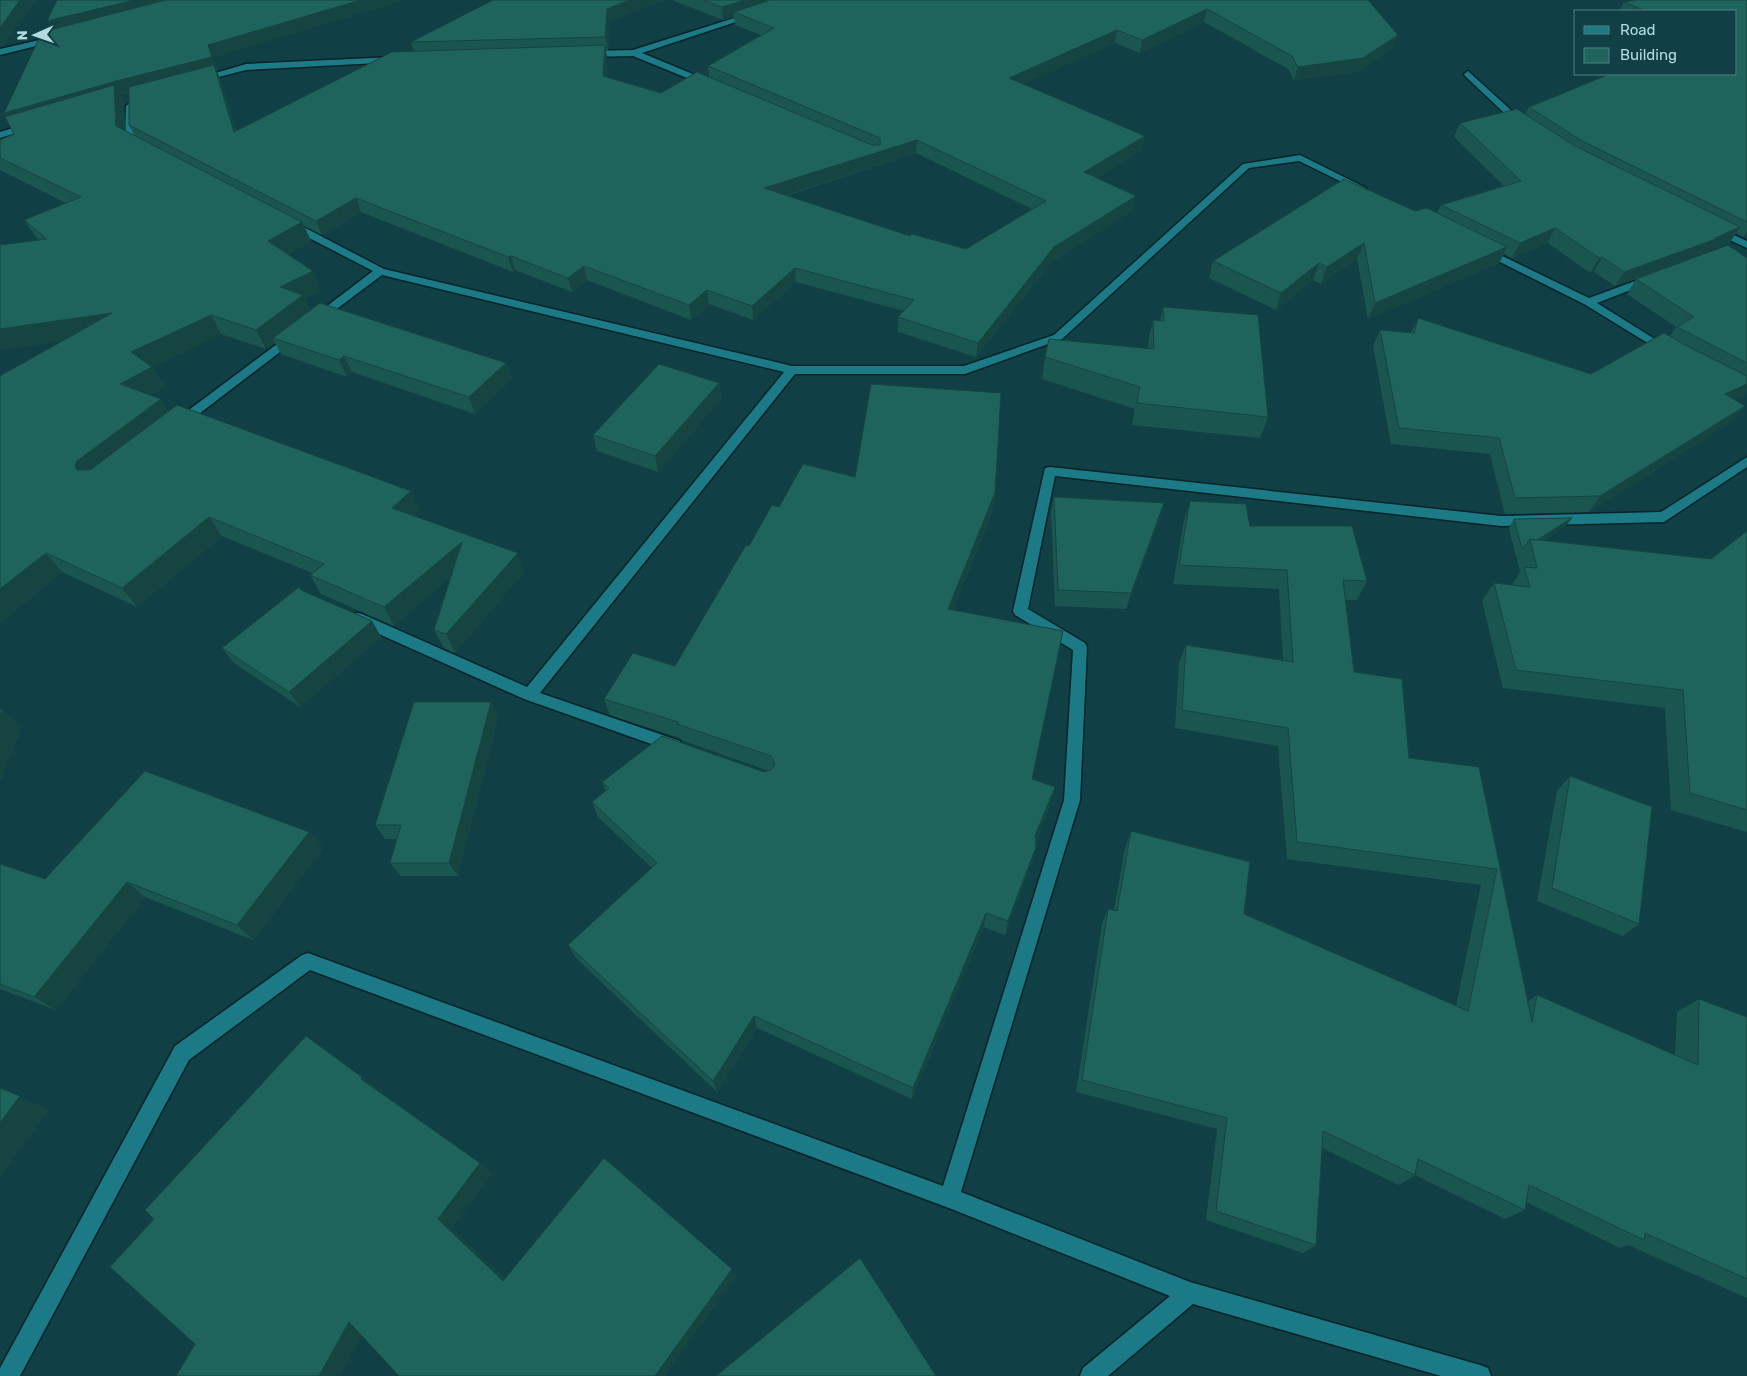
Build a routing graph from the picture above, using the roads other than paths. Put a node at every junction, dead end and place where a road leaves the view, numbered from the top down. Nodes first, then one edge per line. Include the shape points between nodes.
1 (765, 12) edge
2 (66, 36) edge
3 (0, 52) edge
4 (634, 53) junction
5 (574, 55) edge
6 (404, 60) edge
7 (1468, 74) dead end
8 (193, 81) edge
9 (715, 87) edge
10 (120, 100) edge
11 (37, 124) edge
12 (1531, 131) edge
13 (0, 135) edge
14 (156, 155) edge
15 (1370, 193) edge
16 (277, 217) edge
17 (1703, 223) edge
18 (1474, 245) edge
19 (1747, 245) edge
20 (1728, 252) edge
21 (380, 271) junction
22 (1663, 275) edge
23 (1588, 302) junction
24 (1680, 358) edge
25 (792, 370) junction
26 (168, 432) edge
27 (1747, 461) edge
28 (344, 612) edge
29 (529, 695) junction
30 (684, 750) edge
31 (949, 1198) junction
32 (1190, 1293) junction
33 (8, 1376) edge
34 (1091, 1376) edge
35 (1480, 1376) edge

1 - 4 street
2 - 3 street
4 - 5 street
4 - 9 street
6 - 8 street via 246,67
7 - 12 street via 1518,123
10 - 14 street via 130,97 130,141
11 - 13 street
15 - 25 street via 1300,158 1246,166 1058,337 965,370
16 - 21 street
17 - 19 street
18 - 23 street
19 - 20 street
21 - 25 street
21 - 26 street
22 - 23 street
23 - 24 street
25 - 29 street
27 - 31 street via 1664,517 1501,521 1050,472 1020,611 1080,647 1072,800
28 - 29 street
29 - 30 street
31 - 32 street
31 - 33 street via 308,961 182,1053
32 - 34 street
32 - 35 street

